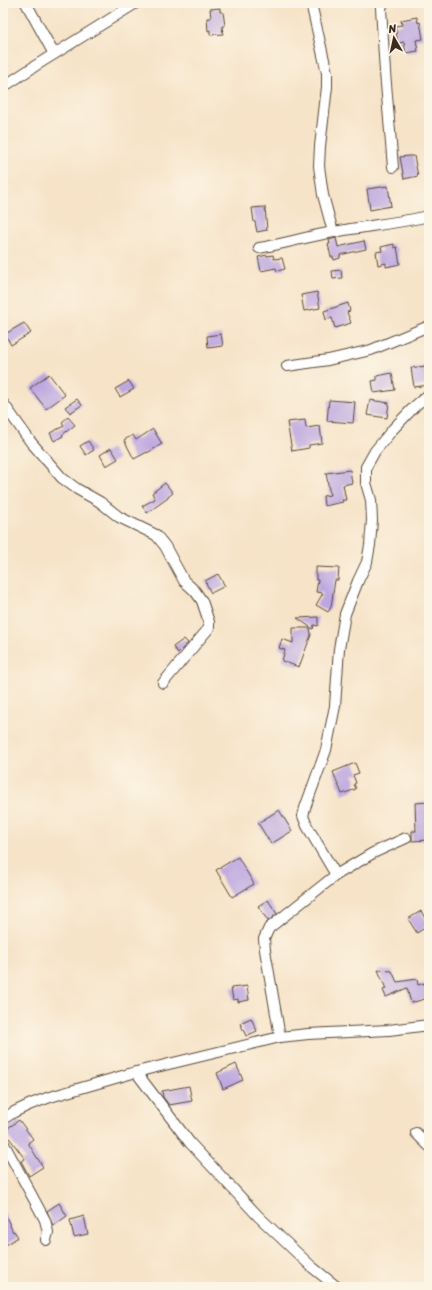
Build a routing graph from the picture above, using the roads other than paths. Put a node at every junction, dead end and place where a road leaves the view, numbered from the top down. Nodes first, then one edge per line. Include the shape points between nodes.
1 (26, 3) edge
2 (136, 3) edge
3 (311, 3) edge
4 (382, 3) edge
5 (54, 54) junction
6 (3, 87) edge
7 (393, 167) dead end
8 (429, 216) edge
9 (333, 232) junction
10 (258, 248) dead end
11 (429, 326) edge
12 (287, 366) dead end
13 (429, 394) edge
14 (3, 404) edge
15 (163, 683) dead end
16 (406, 838) dead end
17 (336, 875) junction
18 (429, 1025) edge
19 (280, 1037) junction
20 (136, 1072) junction
21 (3, 1119) edge
22 (416, 1133) dead end
23 (3, 1142) edge
24 (429, 1146) edge
25 (46, 1240) dead end
26 (337, 1287) edge

1 - 5 street
2 - 5 street
3 - 9 street via 327,73 319,166 323,195
4 - 7 street
5 - 6 street
8 - 9 street
9 - 10 street
11 - 12 street via 371,350
13 - 17 street via 393,429 366,467 372,520 367,562 345,614 339,649 335,706 326,750 303,816
14 - 15 street via 62,478 119,517 156,535 184,581 202,601 209,628
16 - 17 street via 373,853
17 - 19 street via 269,928 264,939
18 - 19 street
19 - 20 street
20 - 21 street via 37,1102
20 - 26 street via 190,1143 259,1217
22 - 24 street
23 - 25 street via 45,1220 48,1232

